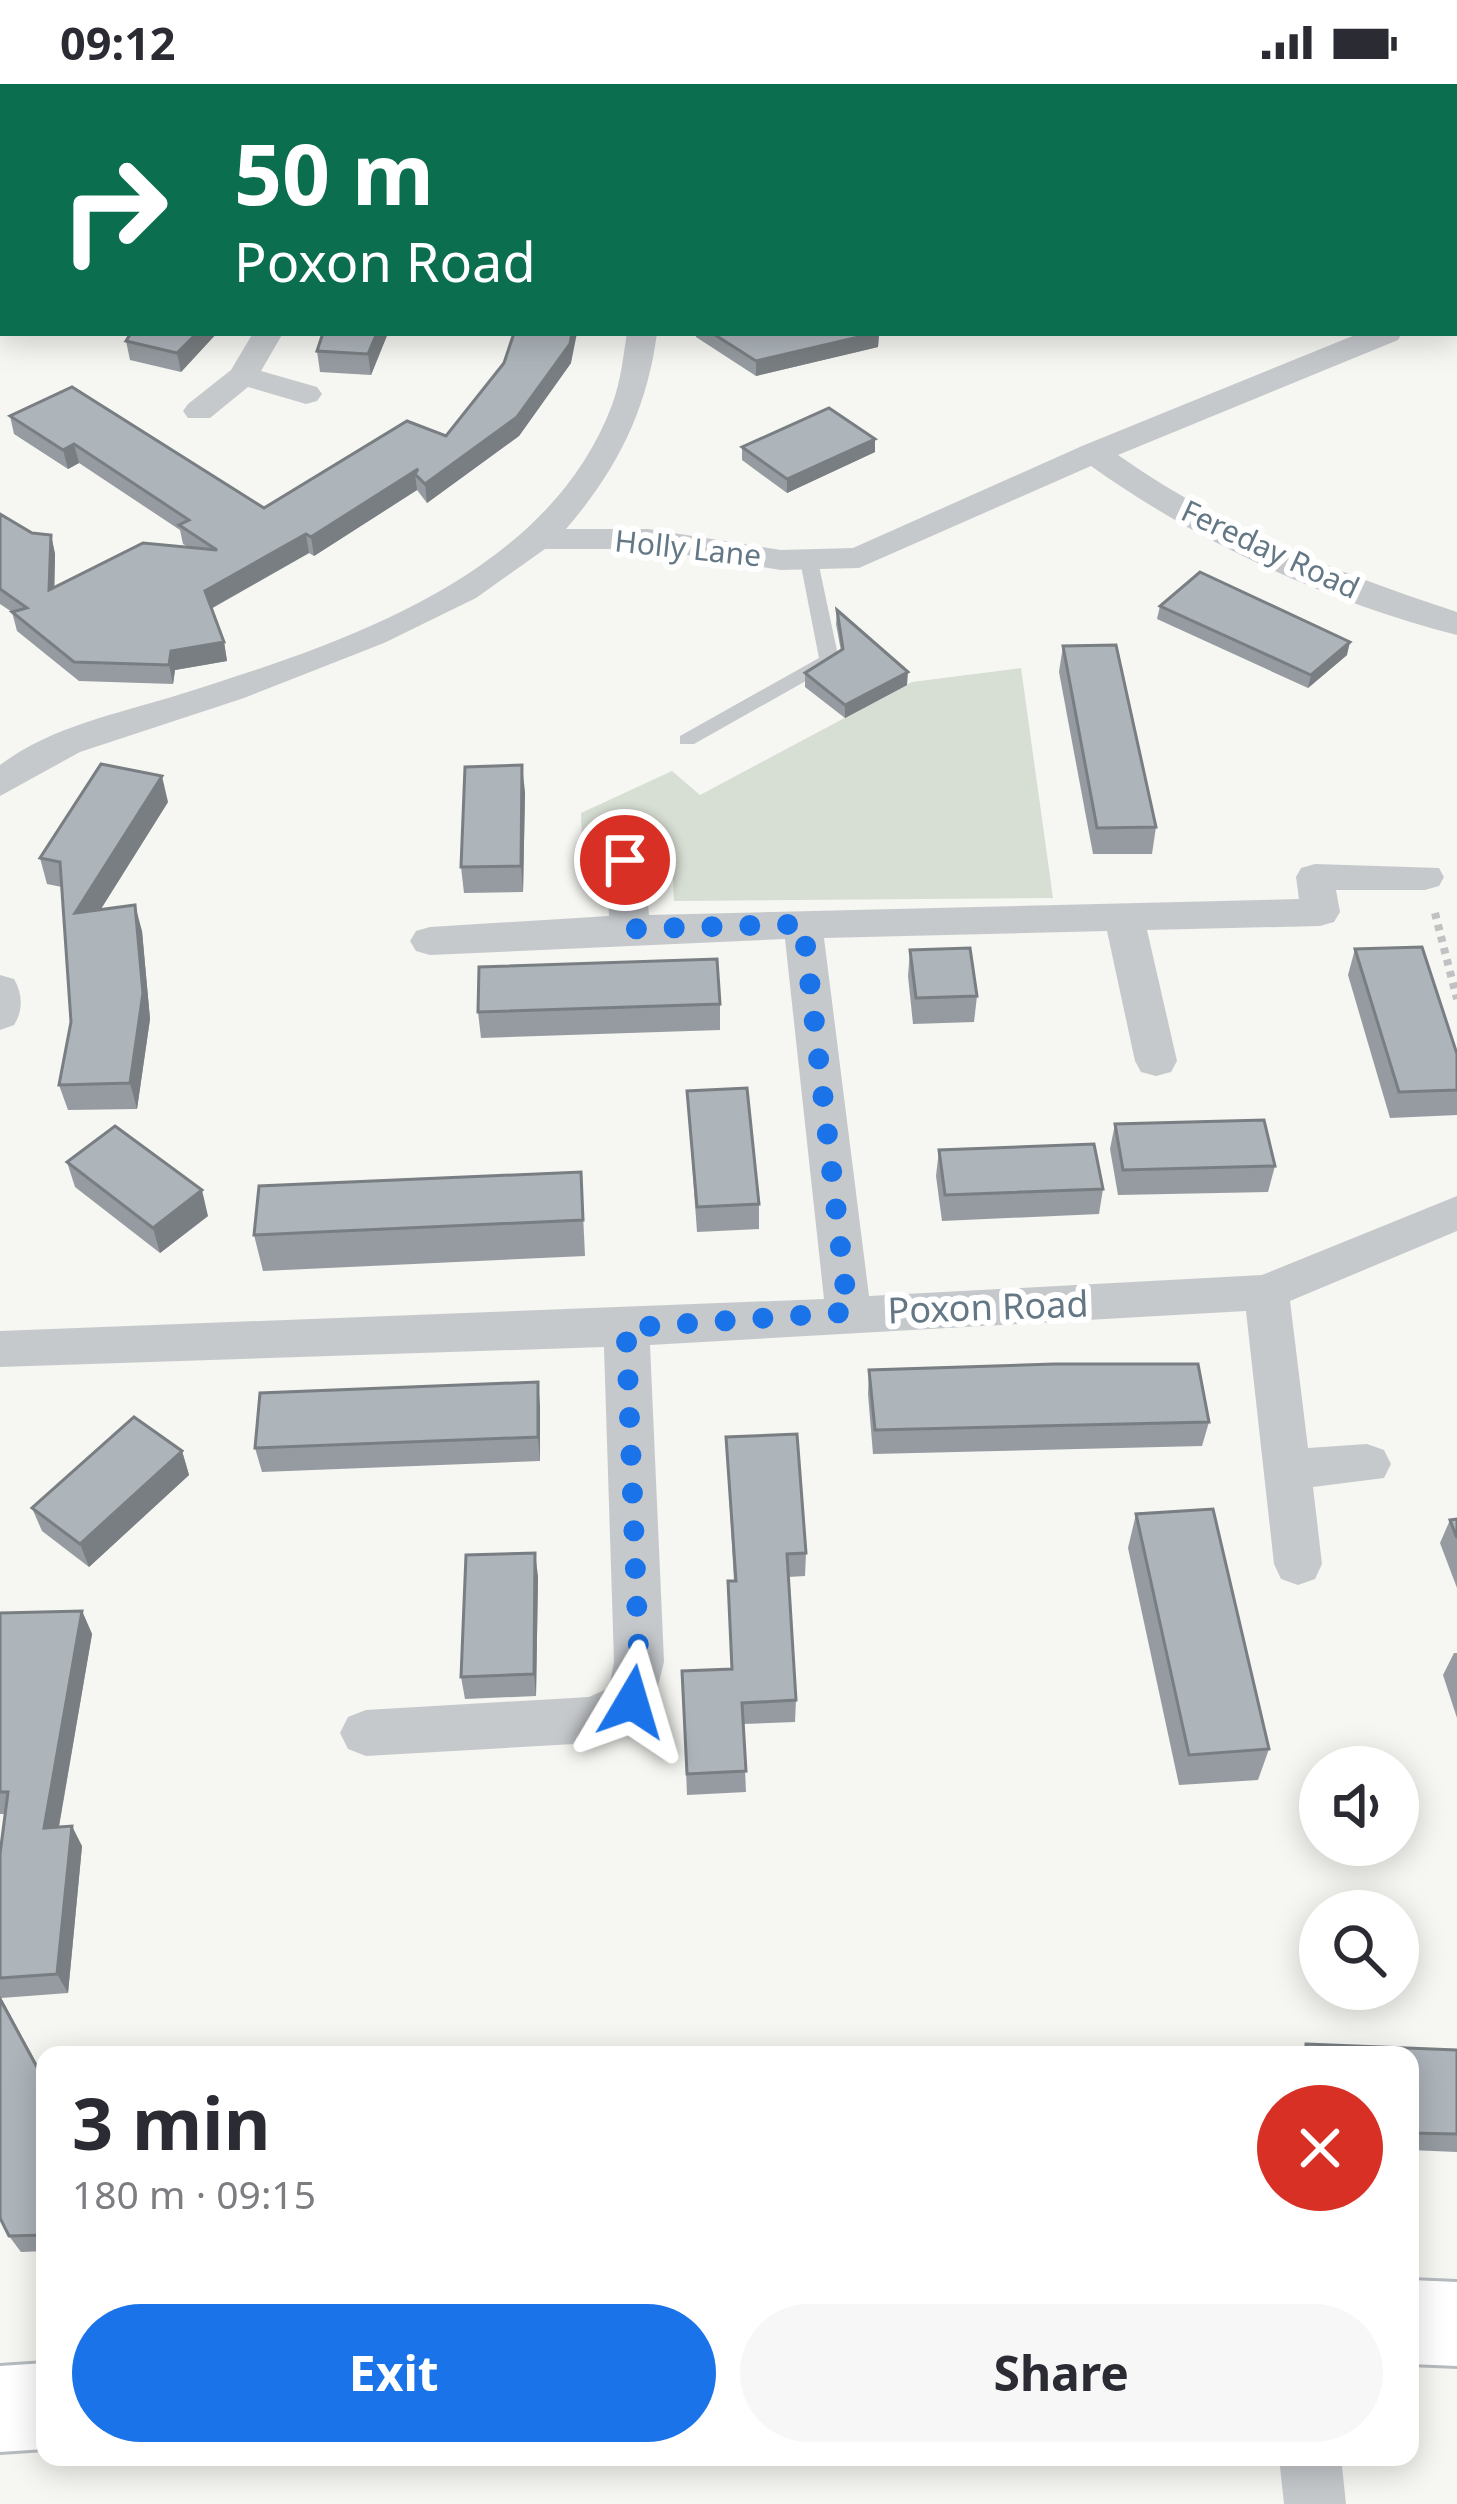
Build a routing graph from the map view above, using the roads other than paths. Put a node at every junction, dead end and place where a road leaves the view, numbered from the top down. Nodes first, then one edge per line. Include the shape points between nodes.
1 (266, 336) edge
2 (642, 336) edge
3 (1380, 336) edge
4 (243, 376) junction
5 (305, 394) dead end
6 (199, 411) dead end
7 (1094, 453) junction
8 (537, 539) junction
9 (809, 561) junction
10 (1457, 625) edge
11 (687, 740) dead end
12 (0, 784) edge
13 (625, 860) dead end
14 (1425, 878) road end
15 (1124, 916) junction
16 (803, 924) junction
17 (630, 929) junction
18 (430, 941) dead end
19 (0, 988) edge
20 (0, 1015) edge
21 (1156, 1061) dead end
22 (1457, 1213) edge
23 (1266, 1292) junction
24 (848, 1312) junction
25 (626, 1328) junction
26 (0, 1349) edge
27 (1367, 1464) dead end
28 (1287, 1469) junction
29 (1298, 1564) dead end
30 (366, 1733) dead end
31 (1419, 2322) edge
32 (1457, 2324) edge
33 (36, 2407) edge
34 (0, 2409) edge
35 (1311, 2466) edge
36 (1315, 2504) edge

1 - 4 street
2 - 8 street via 634,389 609,444
3 - 7 street, Holly Lane
4 - 5 street
4 - 6 street
7 - 9 street, Holly Lane via 860,558
7 - 10 street, Fereday Road via 1219,530 1349,589
8 - 9 street, Holly Lane via 648,539
8 - 12 street via 356,640 277,674 66,740
9 - 11 lane via 829,660
13 - 17 street
14 - 15 street via 1315,878 1320,912
15 - 16 street
15 - 21 street
16 - 17 street
16 - 24 street
17 - 18 street
19 - 20 street
22 - 23 street, Poxon Road
23 - 24 street, Poxon Road
23 - 28 street
24 - 25 street, Poxon Road
25 - 26 street, Poxon Road
25 - 30 street via 639,1662 632,1702 592,1720
27 - 28 street
28 - 29 street
31 - 32 main road
33 - 34 main road
35 - 36 street

